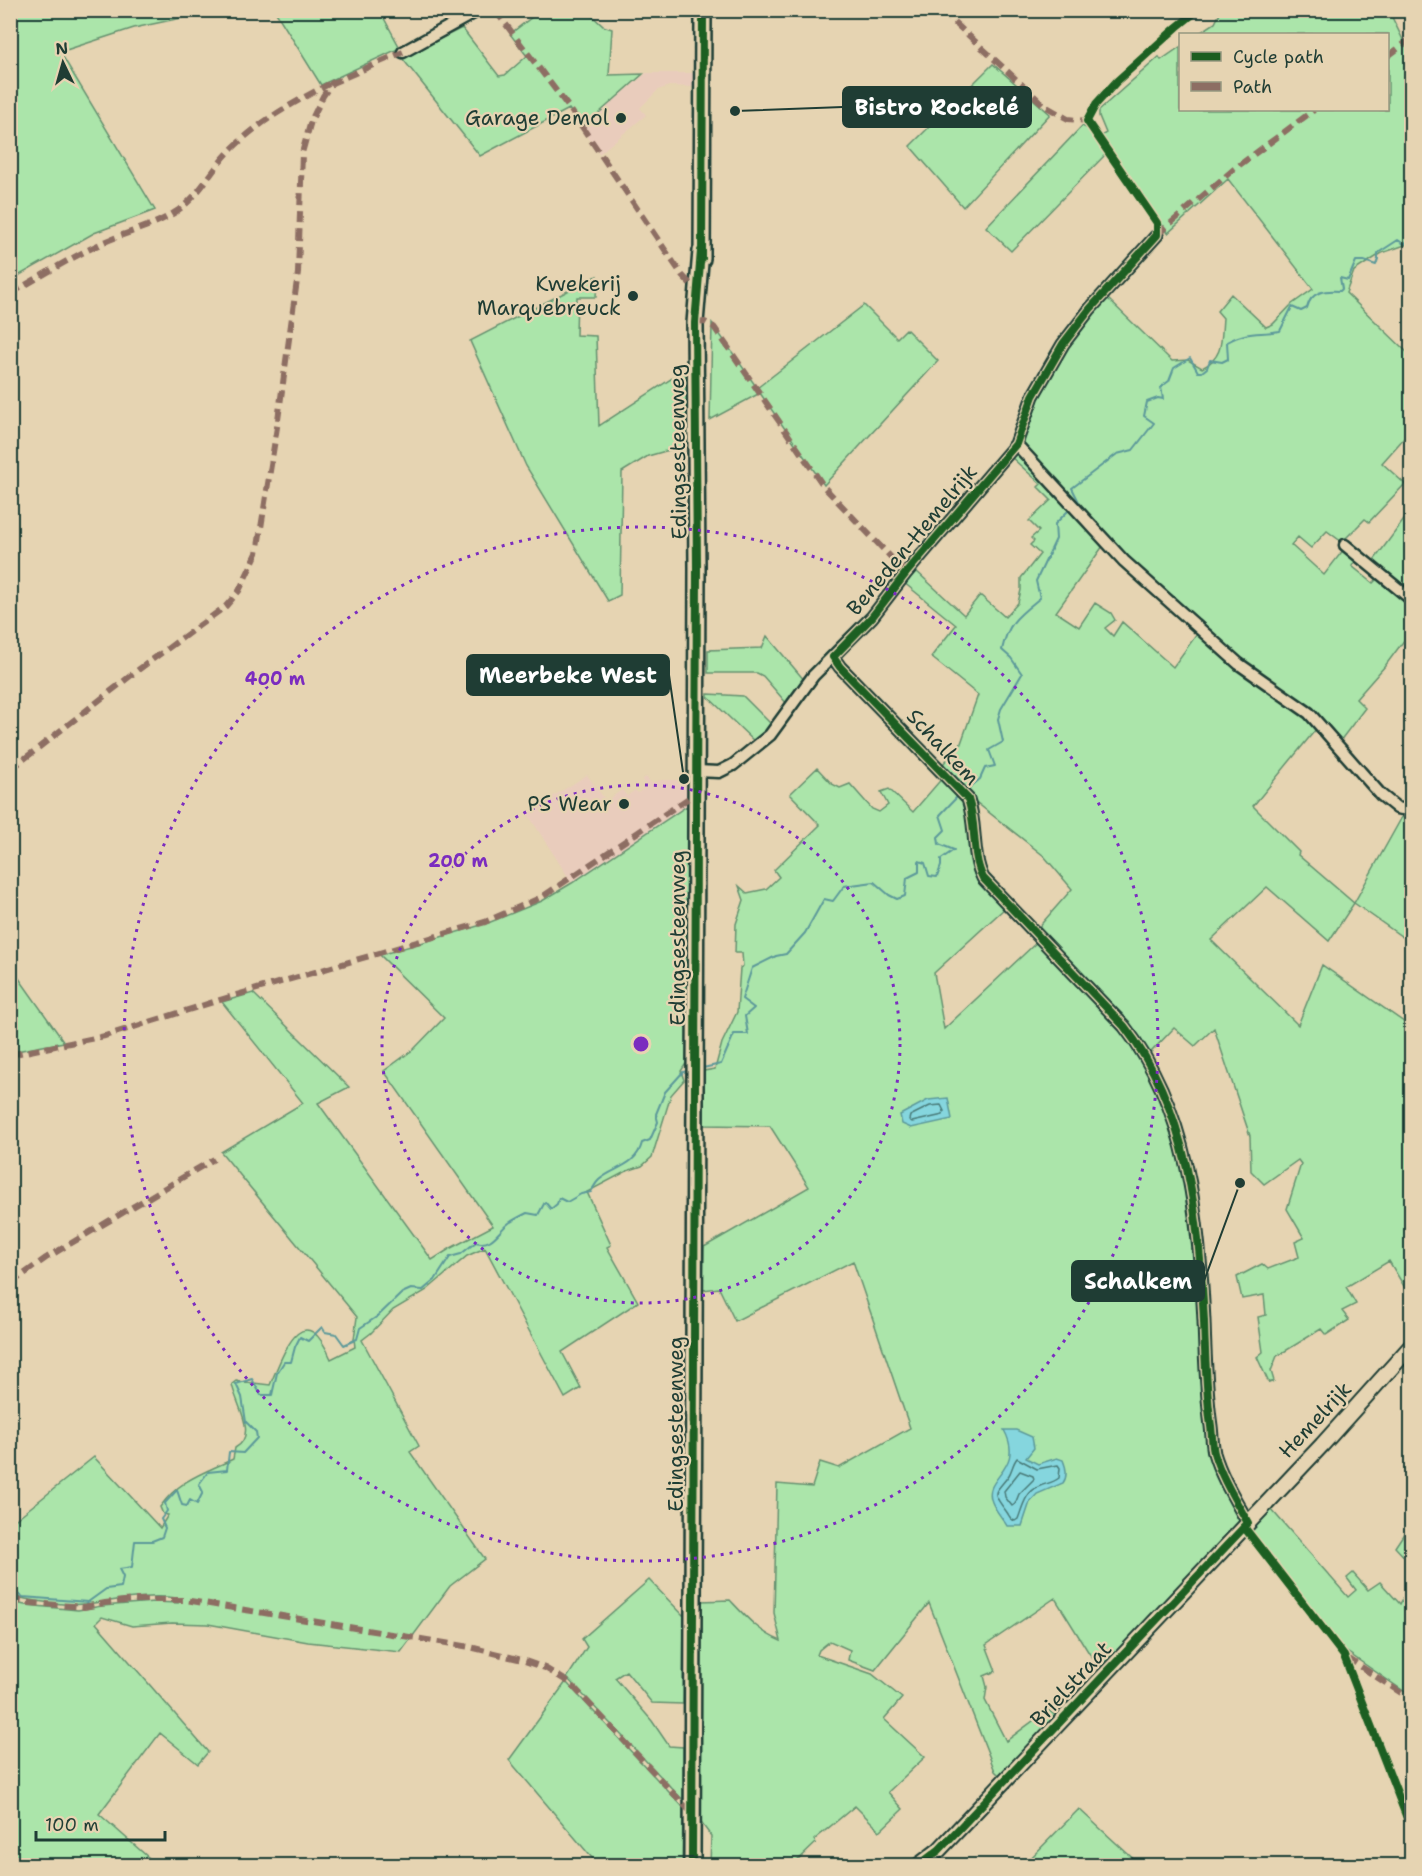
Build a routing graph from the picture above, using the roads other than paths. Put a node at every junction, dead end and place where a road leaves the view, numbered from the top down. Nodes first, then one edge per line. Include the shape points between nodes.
1 (479, 10) edge
2 (703, 10) edge
3 (403, 52) dead end
4 (1157, 235) dead end
5 (1016, 444) junction
6 (1345, 545) dead end
7 (1412, 600) edge
8 (833, 657) junction
9 (696, 771) junction
10 (1412, 811) edge
11 (1412, 1345) edge
12 (1248, 1523) junction
13 (692, 1866) edge
14 (918, 1866) edge

1 - 3 street
2 - 9 main road, Edingsesteenweg via 701,250 694,324
4 - 5 street via 1063,344 1033,396
5 - 8 street, Beneden-Hemelrijk via 872,617
5 - 10 street via 1124,561 1239,664 1306,710 1381,795 1397,808
6 - 7 street
8 - 9 street, Beneden-Hemelrijk via 813,676 770,735 719,772
8 - 12 street, Schalkem via 968,799 973,812 978,868 983,878 1124,1026 1157,1079 1182,1148 1198,1237 1214,1453
9 - 13 main road, Edingsesteenweg
11 - 12 street, Hemelrijk
12 - 14 street, Brielstraat via 939,1850

